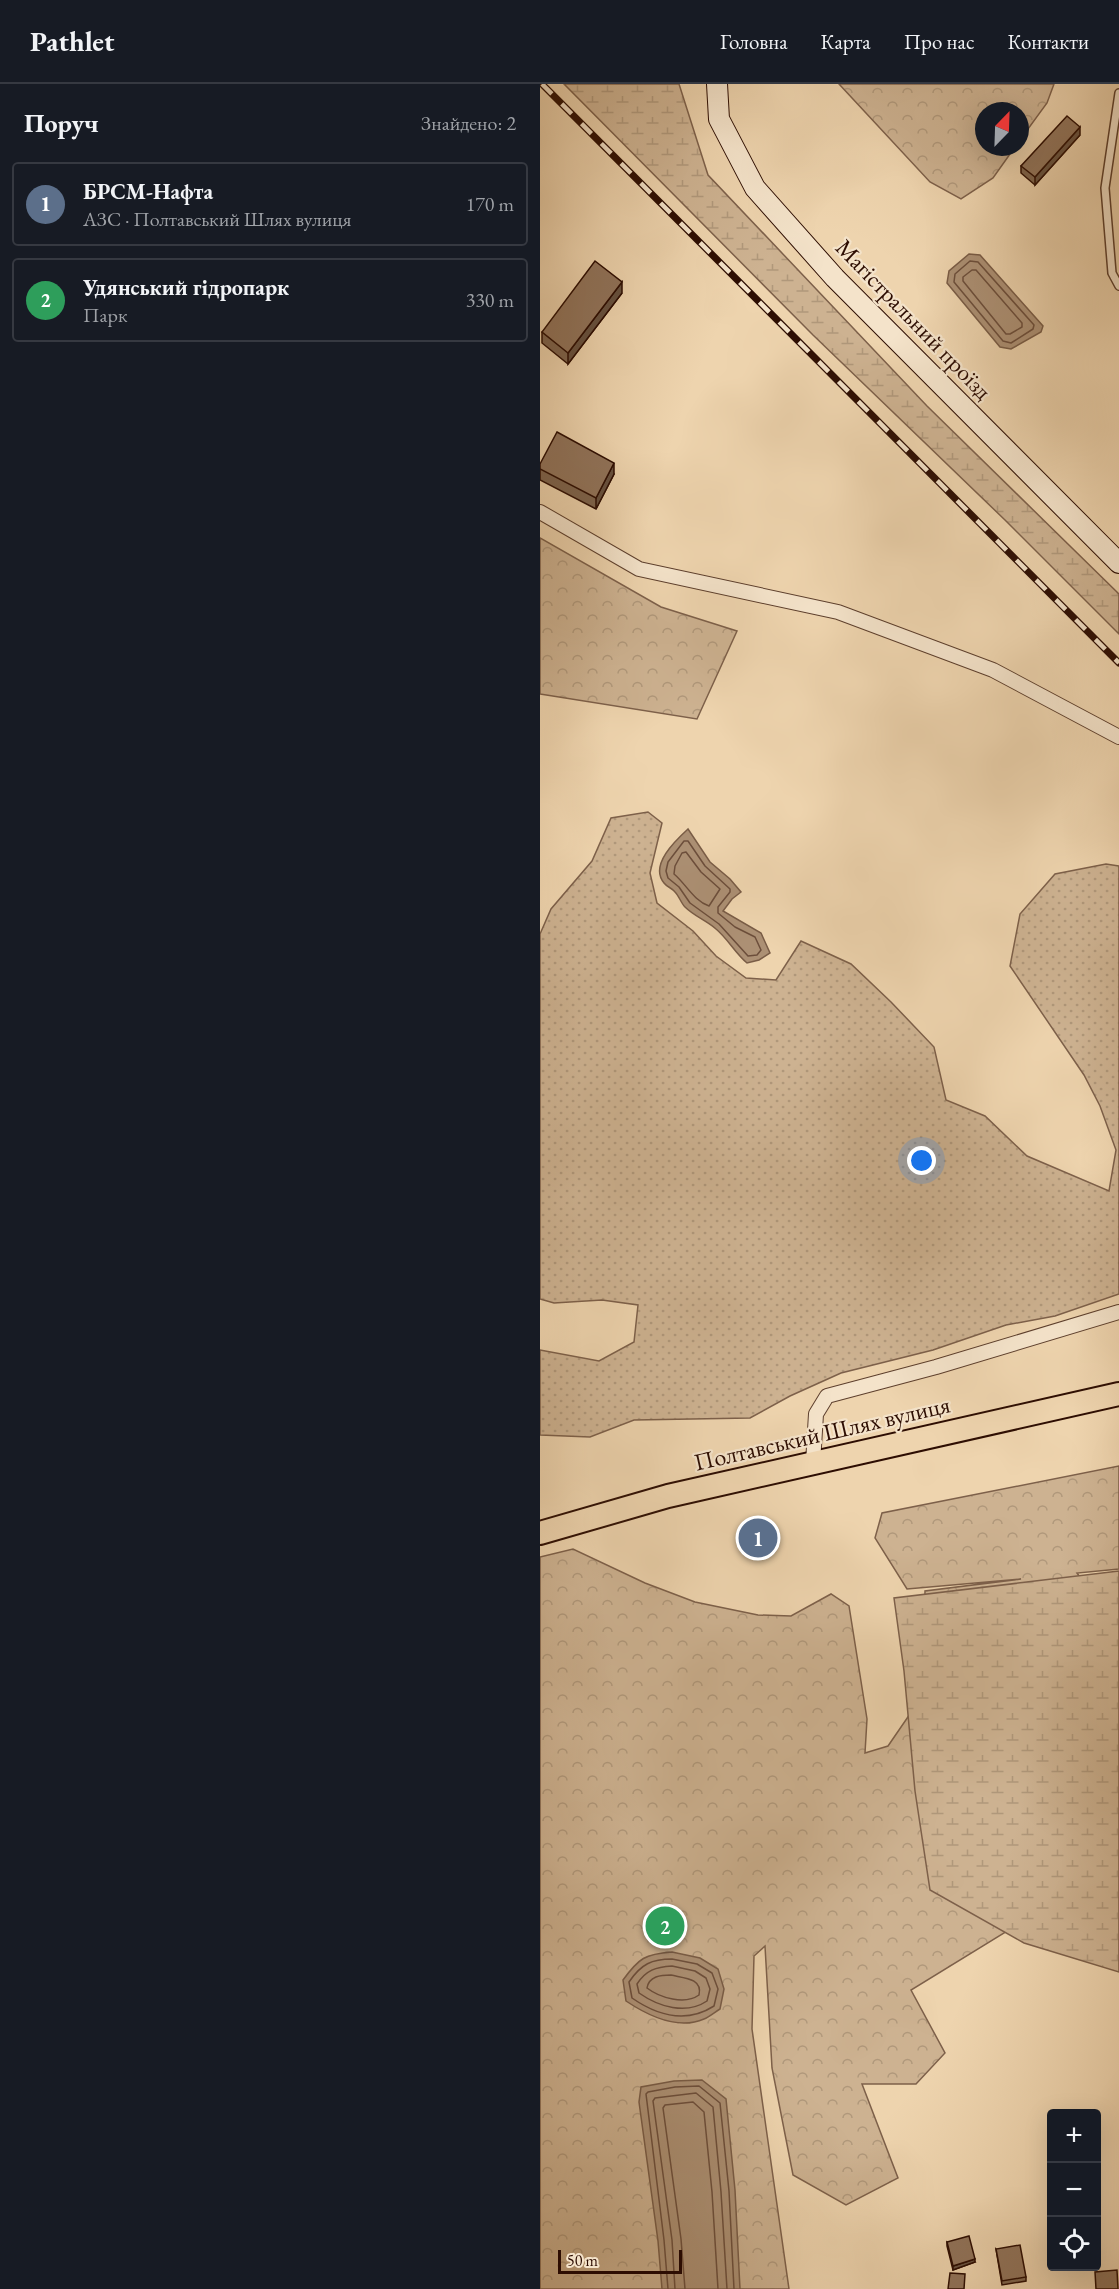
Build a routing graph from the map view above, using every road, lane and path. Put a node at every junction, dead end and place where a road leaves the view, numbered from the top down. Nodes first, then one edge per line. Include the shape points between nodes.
1 (717, 84) edge
2 (1119, 93) edge
3 (1119, 286) edge
4 (540, 512) edge
5 (1119, 563) edge
6 (1119, 737) edge
7 (1119, 1312) edge
8 (1119, 1394) edge
9 (813, 1463) junction
10 (540, 1533) edge

1 - 5 main road, Магістральний проїзд via 719,119 755,188 835,278
2 - 3 lane via 1105,188 1112,273
4 - 6 street via 639,569 838,612 982,665
7 - 9 street via 827,1396 816,1414
8 - 9 main road, Полтавський Шлях вулиця
9 - 10 main road, Полтавський Шлях вулиця via 668,1496

